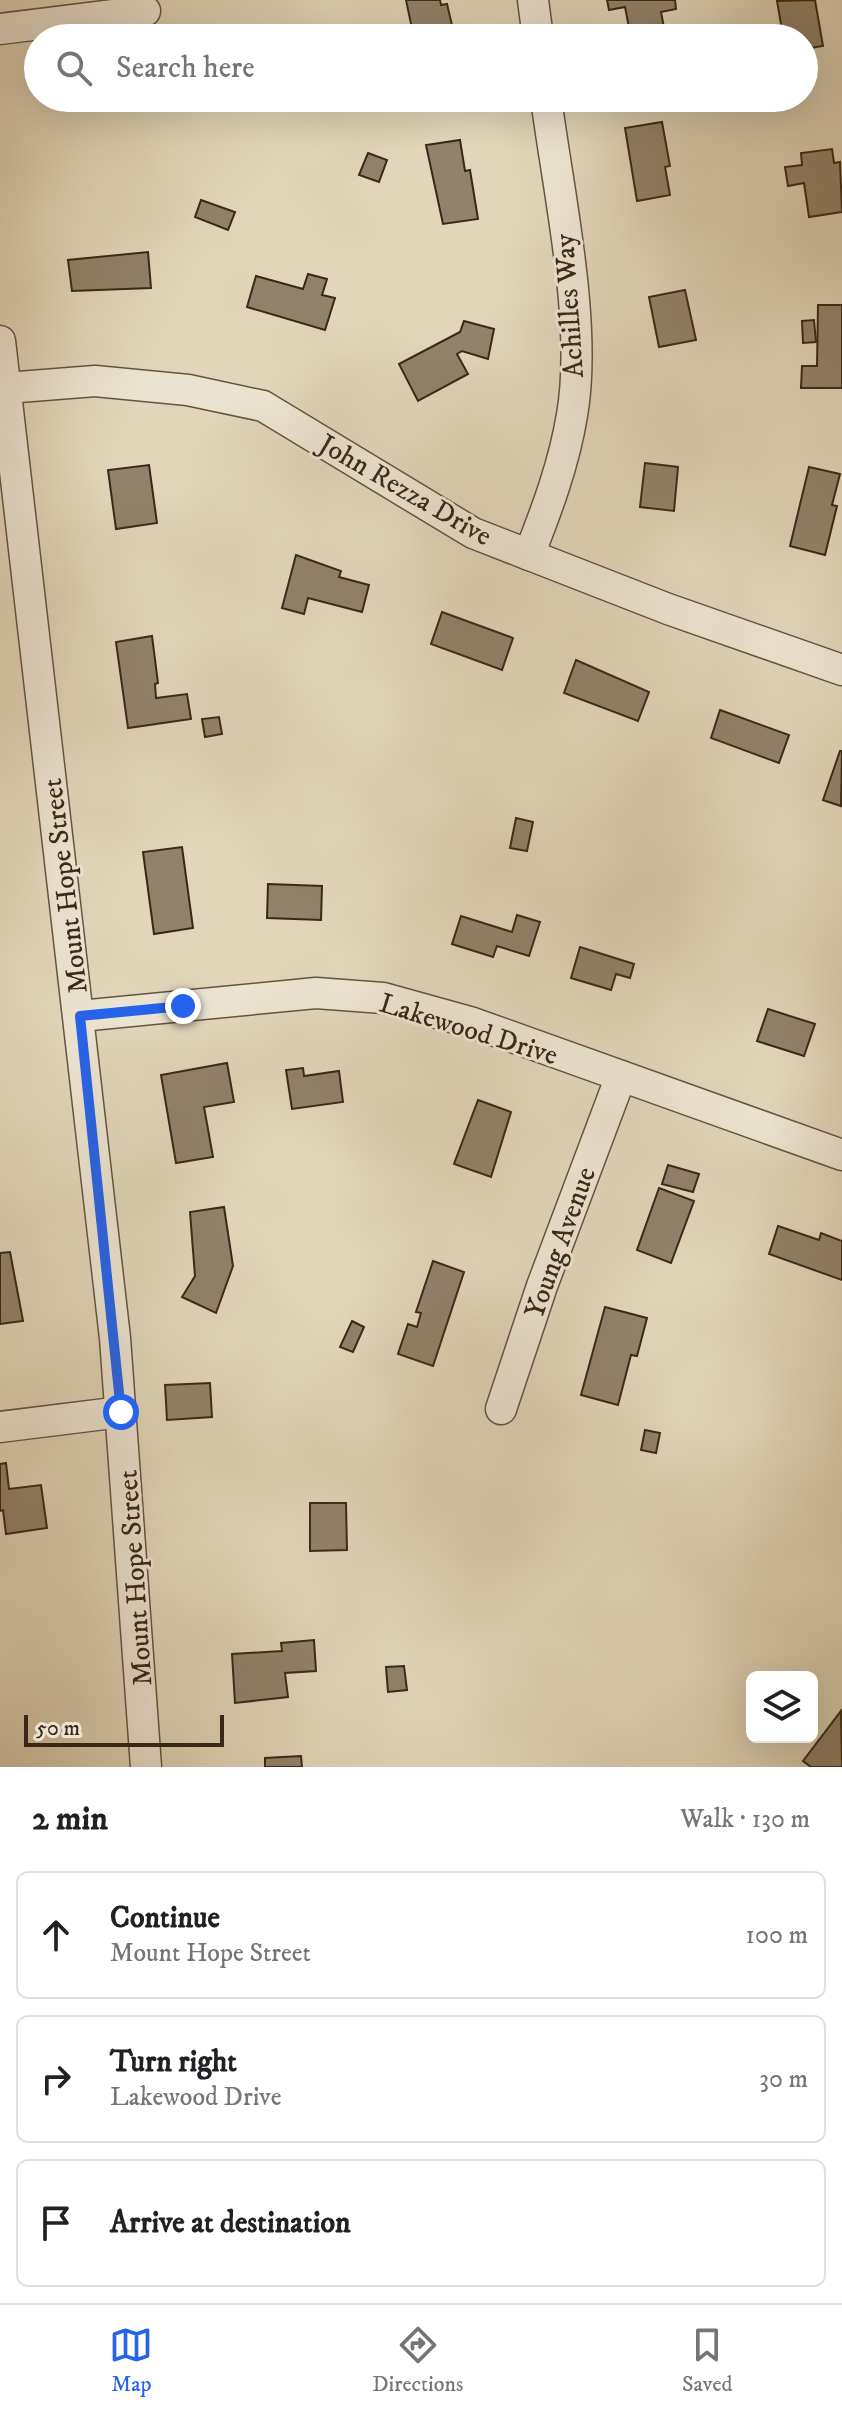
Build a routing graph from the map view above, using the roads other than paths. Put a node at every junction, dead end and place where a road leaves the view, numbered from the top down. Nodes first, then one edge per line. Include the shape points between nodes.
1 (533, 0) edge
2 (145, 11) dead end
3 (40, 24) edge
4 (536, 24) edge
5 (24, 26) edge
6 (0, 29) edge
7 (548, 112) edge
8 (0, 341) edge
9 (6, 388) junction
10 (12, 535) edge
11 (529, 555) junction
12 (842, 670) edge
13 (80, 1016) junction
14 (621, 1076) junction
15 (842, 1155) edge
16 (501, 1409) dead end
17 (121, 1412) junction
18 (0, 1427) edge
19 (146, 1767) edge

1 - 4 street
2 - 3 street
5 - 6 street
7 - 11 street, Achilles Way via 577,363 555,488
8 - 9 street, Mount Hope Street
9 - 10 street, Mount Hope Street
9 - 11 street, John Rezza Drive via 95,381 188,390 263,406 473,533
10 - 13 street, Mount Hope Street
11 - 12 street, John Rezza Drive
13 - 14 street, Lakewood Drive via 316,993 383,998 473,1023
13 - 17 street, Mount Hope Street
14 - 15 street, Lakewood Drive
14 - 16 street, Young Avenue
17 - 18 street
17 - 19 street, Mount Hope Street

